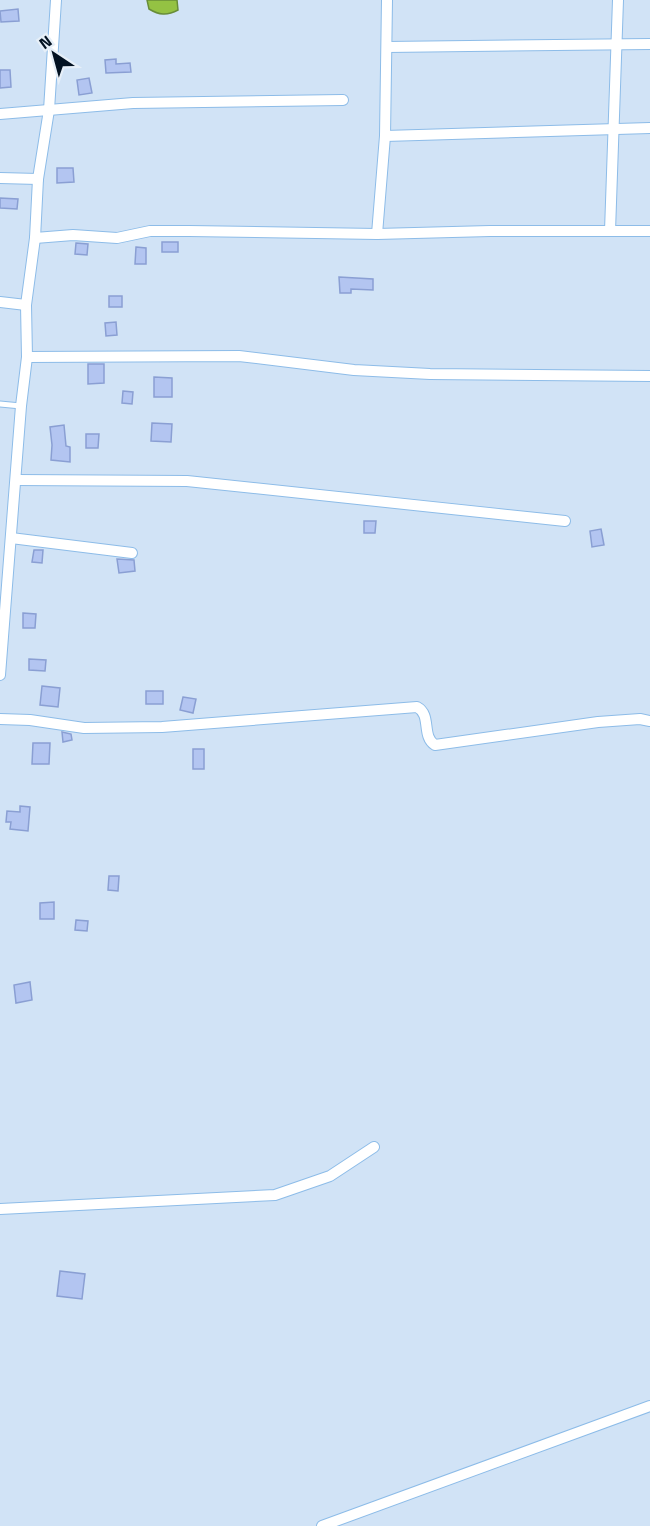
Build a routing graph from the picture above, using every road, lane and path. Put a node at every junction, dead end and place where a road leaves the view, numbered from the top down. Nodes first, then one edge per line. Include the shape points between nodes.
1 (56, 0) edge
2 (387, 0) edge
3 (618, 0) edge
4 (650, 44) edge
5 (617, 45) junction
6 (387, 47) junction
7 (343, 100) dead end
8 (49, 110) junction
9 (0, 114) edge
10 (614, 128) junction
11 (650, 128) edge
12 (385, 136) junction
13 (0, 178) edge
14 (38, 179) junction
15 (610, 231) junction
16 (650, 231) edge
17 (377, 234) junction
18 (36, 238) junction
19 (0, 302) edge
20 (26, 305) junction
21 (27, 357) junction
22 (650, 376) edge
23 (0, 404) edge
24 (21, 406) junction
25 (16, 480) junction
26 (565, 521) dead end
27 (6, 538) edge
28 (132, 554) dead end
29 (0, 675) edge
30 (0, 719) edge
31 (650, 721) edge
32 (374, 1147) dead end
33 (0, 1209) edge
34 (650, 1406) edge
35 (322, 1526) edge

1 - 8 street
2 - 6 street
3 - 5 street
4 - 5 street
5 - 6 street
5 - 10 street
6 - 12 street
7 - 8 street via 133,103
8 - 9 street
8 - 14 street
10 - 11 street
10 - 12 street
10 - 15 street
12 - 17 street
13 - 14 street
14 - 18 street
15 - 16 street
15 - 17 street
17 - 18 street via 150,231 117,238
18 - 20 street
19 - 20 street
20 - 21 street
21 - 22 street via 239,356 419,374
21 - 24 street
23 - 24 lane
24 - 25 street
25 - 26 street via 187,481
25 - 27 street
27 - 28 street
27 - 29 street
30 - 31 street via 84,728 162,727 417,707 425,715 427,736 435,745 598,722
32 - 33 street via 330,1176 275,1195
34 - 35 street

